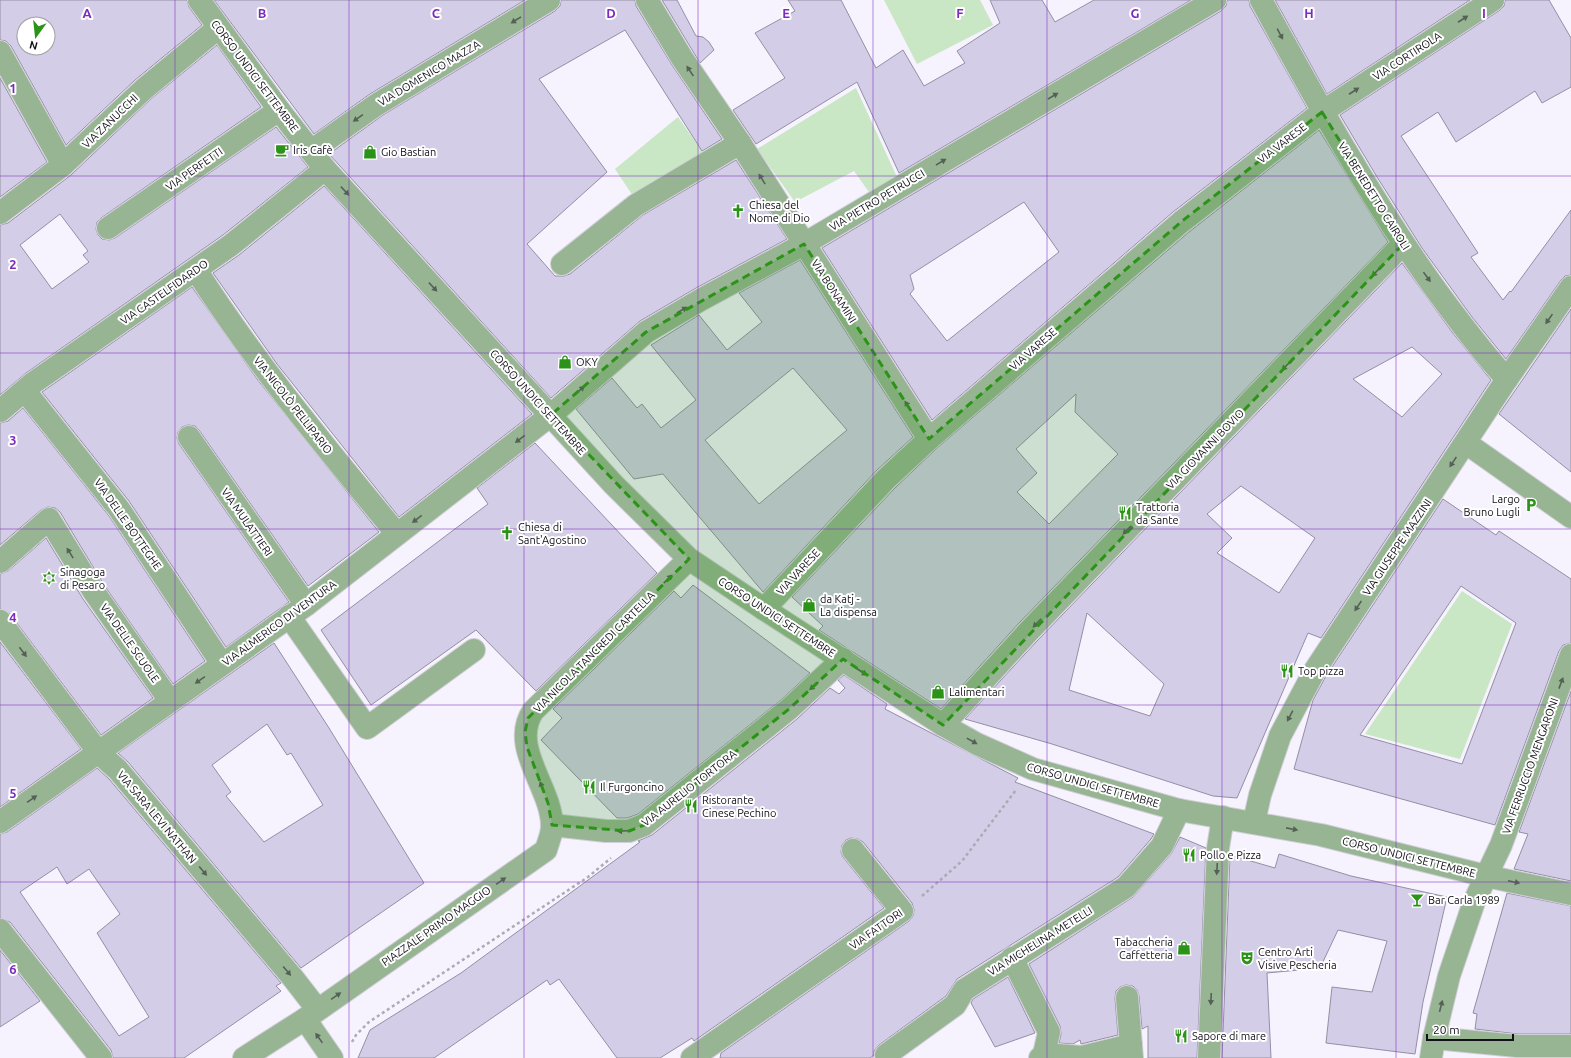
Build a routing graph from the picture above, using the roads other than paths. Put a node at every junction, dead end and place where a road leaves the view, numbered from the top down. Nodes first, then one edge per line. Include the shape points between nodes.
1 (549, 0) edge
2 (647, 0) edge
3 (1215, 0) edge
4 (1261, 0) edge
5 (1493, 0) edge
6 (204, 2) edge
7 (218, 28) junction
8 (2, 58) edge
9 (279, 110) junction
10 (1322, 112) junction
11 (740, 143) junction
12 (311, 151) junction
13 (63, 165) junction
14 (325, 169) junction
15 (0, 212) edge
16 (108, 228) dead end
17 (804, 244) junction
18 (1403, 244) junction
19 (562, 264) dead end
20 (196, 270) junction
21 (1571, 287) edge
22 (1508, 379) junction
23 (25, 390) junction
24 (0, 410) edge
25 (551, 415) junction
26 (189, 438) dead end
27 (929, 439) junction
28 (1466, 443) junction
29 (1571, 517) edge
30 (397, 534) junction
31 (688, 559) junction
32 (0, 562) edge
33 (764, 609) junction
34 (298, 611) junction
35 (0, 621) edge
36 (474, 650) dead end
37 (1571, 655) edge
38 (843, 660) junction
39 (222, 664) junction
40 (170, 701) junction
41 (943, 725) junction
42 (99, 753) junction
43 (1179, 810) junction
44 (1223, 817) junction
45 (0, 822) edge
46 (1254, 822) junction
47 (552, 825) junction
48 (853, 850) dead end
49 (1486, 876) junction
50 (1571, 894) edge
51 (0, 930) edge
52 (1012, 958) junction
53 (1127, 997) dead end
54 (311, 1014) junction
55 (1571, 1046) edge
56 (1432, 1048) edge
57 (341, 1052) edge
58 (1131, 1052) edge
59 (1042, 1056) edge
60 (100, 1058) edge
61 (244, 1058) edge
62 (692, 1058) edge
63 (887, 1058) edge
64 (1209, 1058) edge

1 -> 12 street, VIA DOMENICO MAZZA via 376,105
11 -> 2 street, VIA BONAMINI via 682,58
17 -> 3 street, VIA PIETRO PETRUCCI
4 -> 10 street, VIA BENEDETTO CAIROLI
10 -> 5 street, VIA CORTIROLA
6 - 7 street, CORSO UNDICI SETTEMBRE
7 - 9 street, CORSO UNDICI SETTEMBRE
7 - 13 street, VIA ZANUCCHI via 144,89
8 - 13 street
9 - 12 street, CORSO UNDICI SETTEMBRE
9 - 16 street, VIA PERFETTI
10 - 18 street, VIA BENEDETTO CAIROLI
10 - 27 street, VIA VARESE via 1181,222
17 -> 11 street, VIA BONAMINI
11 - 19 street via 636,205
12 - 14 street, CORSO UNDICI SETTEMBRE
13 - 15 street, VIA ZANUCCHI
14 - 20 street, VIA CASTELFIDARDO
14 -> 25 street, CORSO UNDICI SETTEMBRE
25 -> 17 street, VIA PIETRO PETRUCCI via 646,332
27 -> 17 street, VIA BONAMINI
18 -> 22 street, VIA BENEDETTO CAIROLI via 1483,353
18 -> 41 street, VIA GIOVANNI BOVIO via 1028,632
20 - 23 street, VIA CASTELFIDARDO
20 - 30 street, VIA NICOLÒ PELLIPARIO via 251,351
21 -> 22 street, VIA GIUSEPPE MAZZINI
22 - 28 street, VIA GIUSEPPE MAZZINI
23 - 24 street, VIA CASTELFIDARDO
23 - 39 street, VIA DELLE BOTTEGHE via 119,509
25 -> 30 street, VIA ALMERICO DI VENTURA
25 - 31 street, CORSO UNDICI SETTEMBRE via 614,485
26 - 34 street, VIA MULATTIERI
27 - 33 street, VIA VARESE via 886,479
28 - 29 street
28 -> 46 street, VIA GIUSEPPE MAZZINI via 1315,670 1280,736 1260,795
30 - 34 street, VIA ALMERICO DI VENTURA
31 - 33 street, CORSO UNDICI SETTEMBRE
47 -> 31 street, VIA NICOLA TANCREDI CARTELLA via 548,803 526,747 525,732 528,718
40 -> 32 street, VIA DELLE SCUOLE via 94,592 49,519
33 - 38 street, CORSO UNDICI SETTEMBRE
34 - 36 street via 367,728
34 - 39 street, VIA ALMERICO DI VENTURA
35 -> 42 street, VIA SARA LEVI NATHAN
49 -> 37 street, VIA FERRUCCIO MENGARONI via 1501,845
38 -> 41 street, CORSO UNDICI SETTEMBRE
38 -> 47 street, VIA AURELIO TORTORA via 789,709 644,825 629,831
39 -> 40 street, VIA ALMERICO DI VENTURA
40 - 42 street, VIA ALMERICO DI VENTURA
41 -> 43 street, CORSO UNDICI SETTEMBRE via 977,744 1033,769
45 -> 42 street, VIA ALMERICO DI VENTURA
42 -> 54 street, VIA SARA LEVI NATHAN via 123,776 293,978
43 - 44 street, CORSO UNDICI SETTEMBRE
43 - 52 street, VIA MICHELINA METELLI via 1162,846 1126,887
44 - 46 street, CORSO UNDICI SETTEMBRE
44 -> 64 street via 1218,848
46 -> 49 street, CORSO UNDICI SETTEMBRE via 1321,835
54 -> 47 street, PIAZZALE PRIMO MAGGIO via 546,850
48 - 62 street, VIA FATTORI via 902,911
49 -> 50 street, CORSO UNDICI SETTEMBRE
56 -> 49 street, VIA FERRUCCIO MENGARONI via 1449,976 1474,902
51 - 60 street
52 - 59 street via 1049,1032
52 - 63 street, VIA MICHELINA METELLI via 964,990 954,1006 886,1055
53 - 58 street
57 -> 54 street, VIA SARA LEVI NATHAN
54 - 61 street, PIAZZALE PRIMO MAGGIO
55 - 56 street
58 - 59 street via 1082,1057

